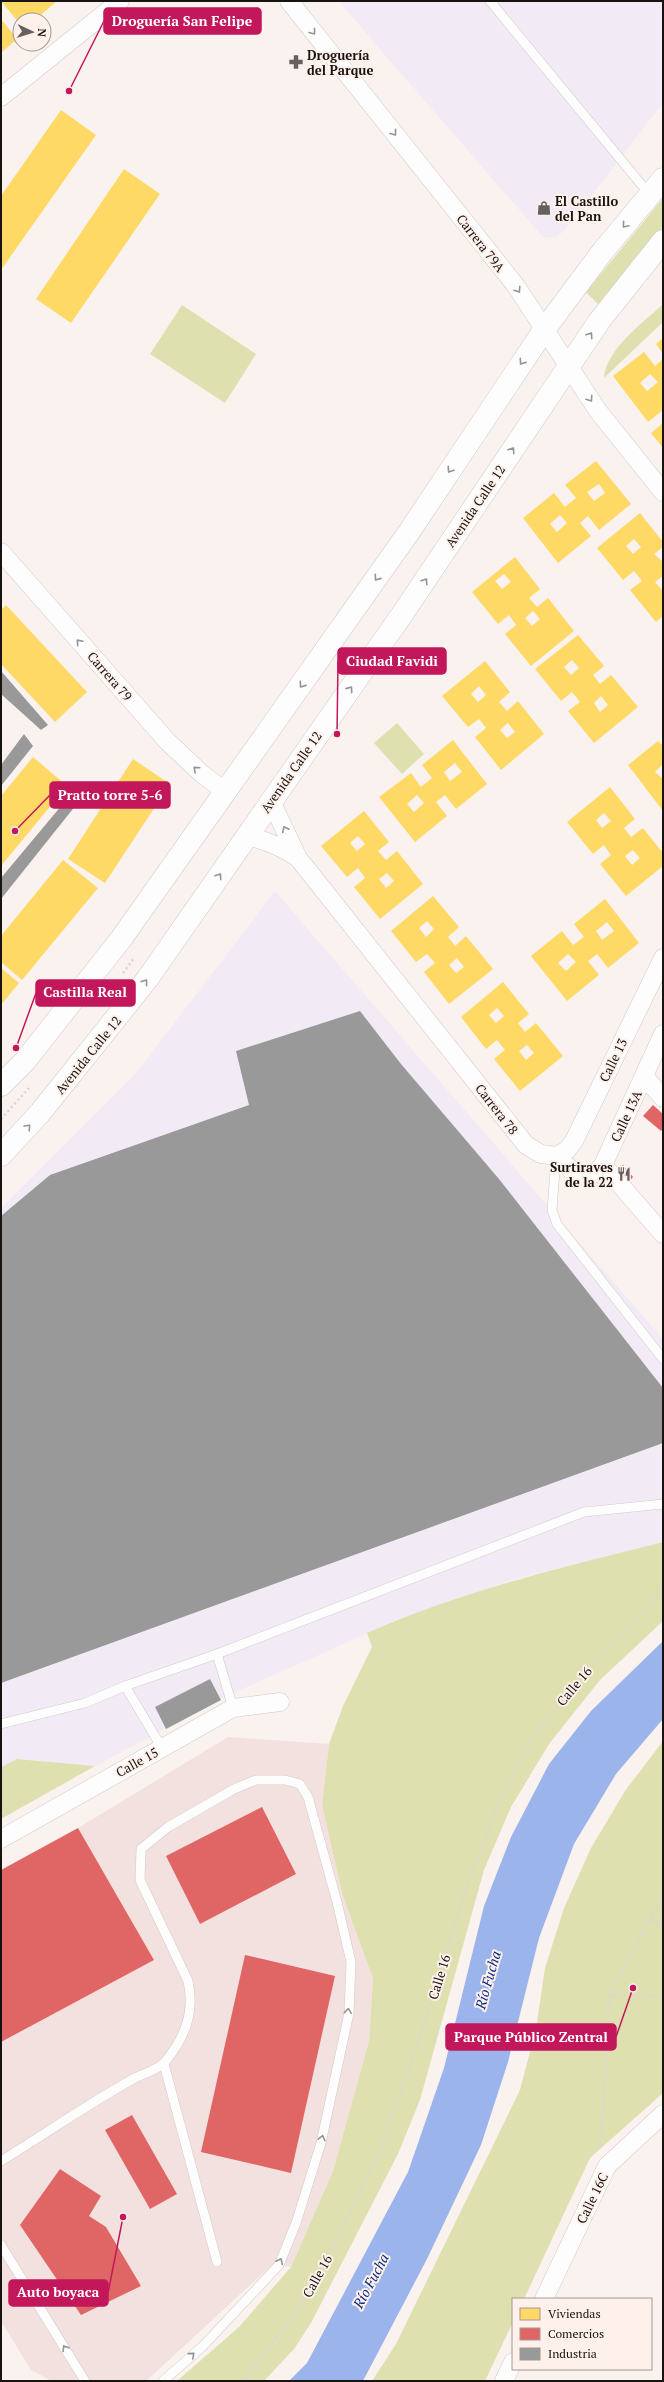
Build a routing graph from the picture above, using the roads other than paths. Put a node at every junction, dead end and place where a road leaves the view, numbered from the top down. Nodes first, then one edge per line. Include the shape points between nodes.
1 (120, 1) edge
2 (289, 1) edge
3 (490, 1) edge
4 (1, 97) edge
5 (656, 187) edge
6 (663, 241) edge
7 (544, 330) junction
8 (568, 367) junction
9 (663, 492) edge
10 (1, 552) edge
11 (226, 792) junction
12 (271, 800) junction
13 (246, 836) junction
14 (298, 858) junction
15 (663, 958) edge
16 (663, 1034) edge
17 (644, 1076) junction
18 (1, 1085) edge
19 (663, 1098) edge
20 (1, 1155) edge
21 (556, 1156) junction
22 (604, 1165) junction
23 (663, 1234) edge
24 (663, 1359) edge
25 (663, 1504) edge
26 (217, 1654) junction
27 (125, 1686) junction
28 (280, 1702) dead end
29 (233, 1708) junction
30 (1, 1724) edge
31 (162, 1748) junction
32 (1, 1839) edge
33 (164, 2064) junction
34 (663, 2114) edge
35 (1, 2161) edge
36 (1, 2245) edge
37 (217, 2262) dead end
38 (544, 2298) edge
39 (512, 2364) edge
40 (85, 2381) edge
41 (162, 2381) edge
42 (504, 2381) edge

1 - 4 street
2 -> 7 street, Carrera 79A via 516,286
3 - 5 lane
5 -> 7 main road via 603,251
8 -> 6 main road, Avenida Calle 12 via 600,320
7 - 8 street, Carrera 79A
7 -> 11 main road via 409,532
8 -> 9 street, Carrera 79A via 598,411
12 -> 8 main road, Avenida Calle 12 via 403,614
11 -> 10 street, Carrera 79 via 202,774 167,741
11 - 18 main road via 103,964 25,1061
12 - 13 main road, Avenida Calle 12
14 -> 12 street, Carrera 78
13 - 14 street, Carrera 78 via 282,846
20 -> 13 main road, Avenida Calle 12 via 40,1114 122,1013
14 - 21 street, Carrera 78 via 526,1145 541,1154
15 - 21 street, Calle 13 via 574,1141 567,1150
16 - 17 street, Calle 13A
17 - 19 street
17 - 22 street, Calle 13A
21 - 22 street via 570,1171 585,1177 596,1174
21 - 24 lane via 552,1210 557,1224
22 - 23 street
25 - 26 lane via 584,1512
26 - 27 lane
26 - 29 lane
27 - 30 lane via 86,1703
27 - 31 lane
28 - 29 street, Calle 15
29 - 31 street, Calle 15
31 - 32 street, Calle 15
33 - 35 lane via 133,2079
33 - 37 lane
41 -> 33 lane via 203,2346 279,2265 296,2223 321,2143 348,2013 351,1962 308,1797 300,1784 285,1780 256,1780 234,1789 168,1827 141,1849 140,1880 188,1981 192,1997 190,2016 181,2037
34 - 38 street, Calle 16C via 607,2166
40 -> 36 lane
39 - 42 street

